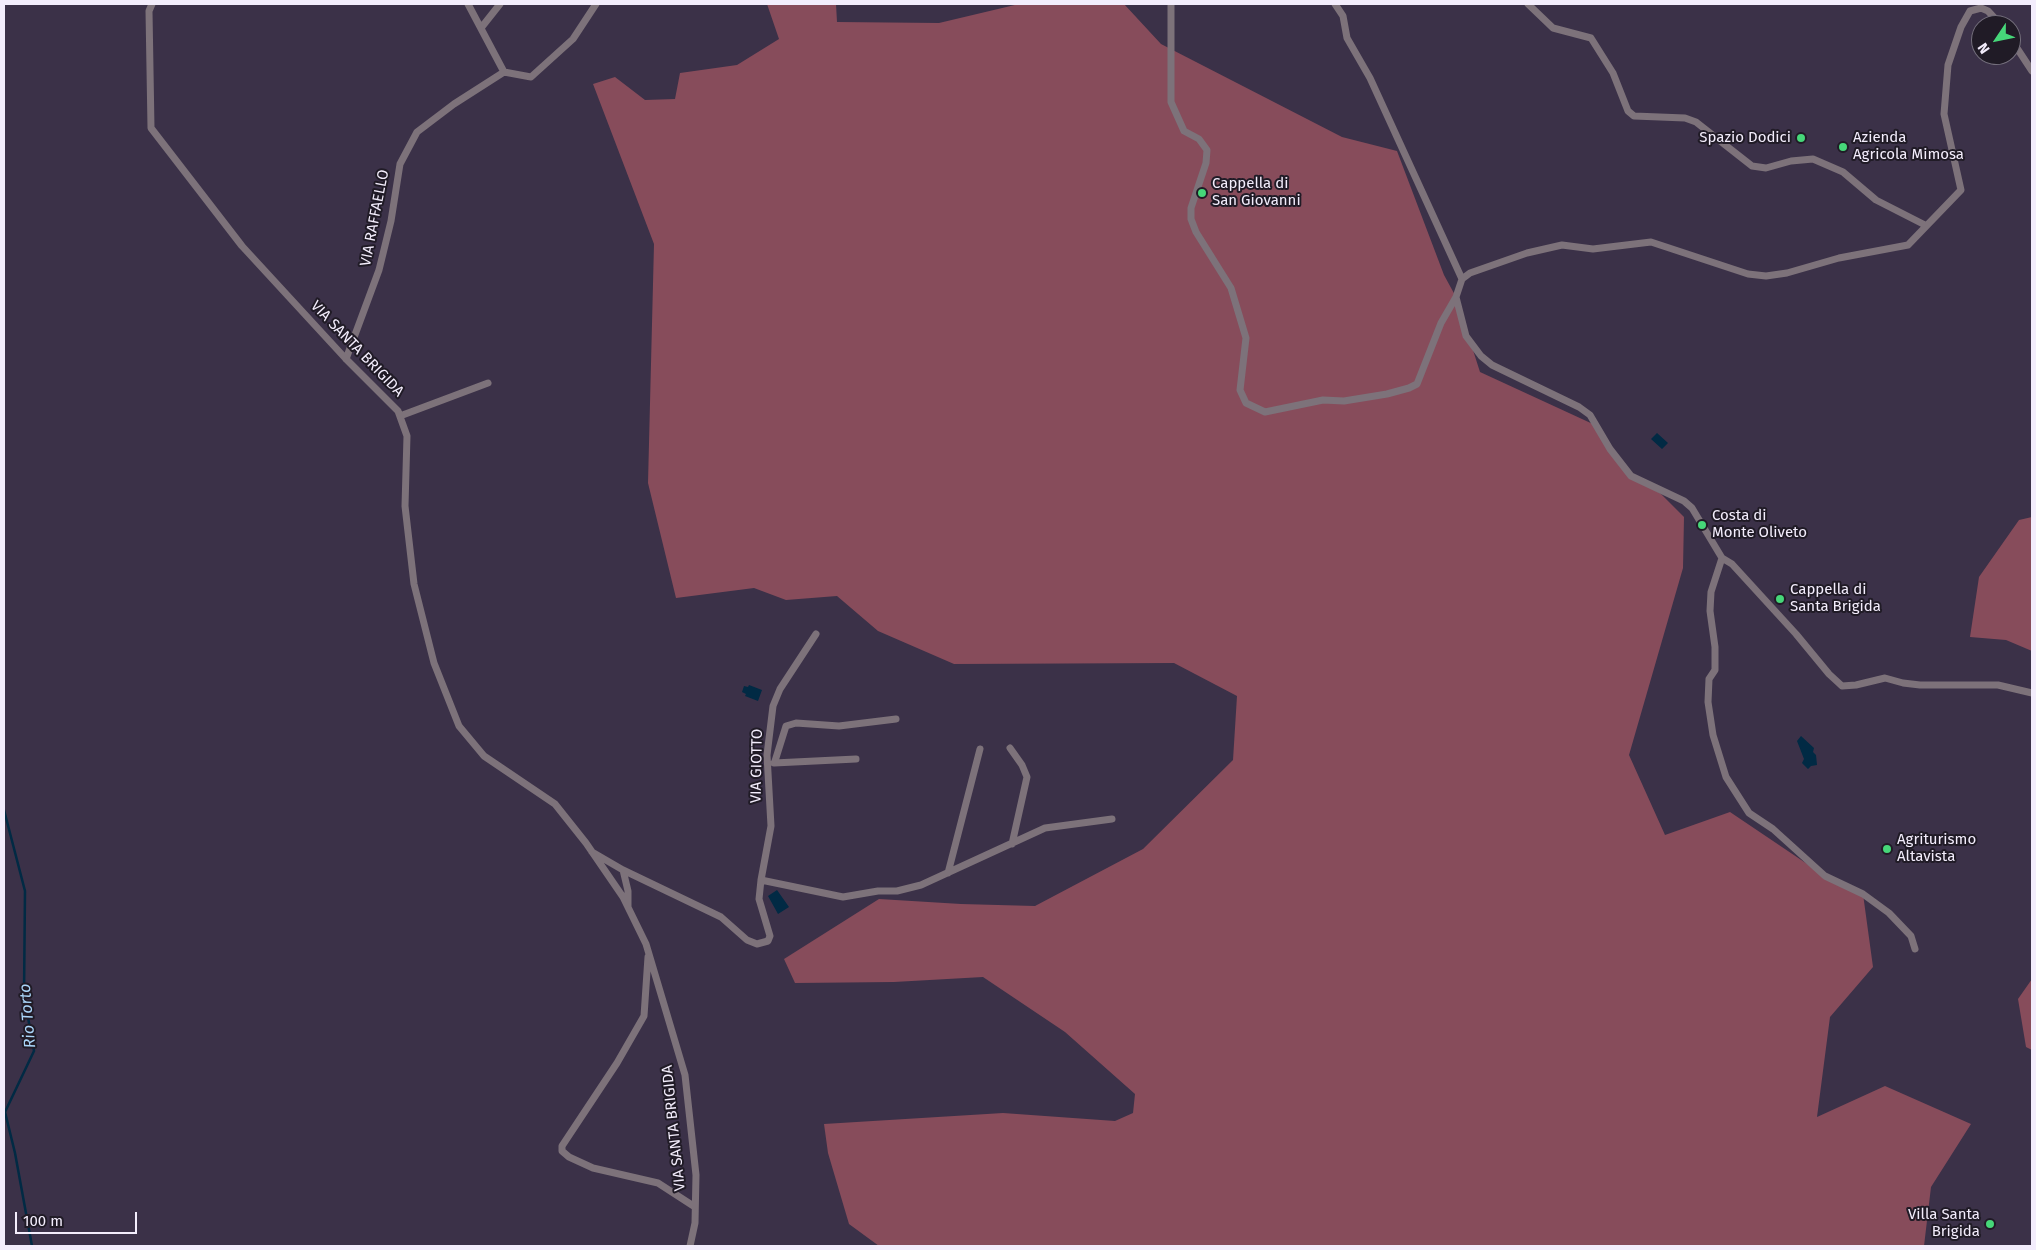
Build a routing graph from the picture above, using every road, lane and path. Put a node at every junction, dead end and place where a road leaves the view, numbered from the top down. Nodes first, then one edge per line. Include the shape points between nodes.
1 (152, 4) edge
2 (468, 4) edge
3 (500, 4) edge
4 (596, 4) edge
5 (1171, 4) edge
6 (1335, 4) edge
7 (1528, 4) edge
8 (1992, 15) edge
9 (481, 28) junction
10 (2021, 54) edge
11 (2032, 71) edge
12 (504, 72) junction
13 (1925, 226) junction
14 (1462, 279) junction
15 (1456, 297) junction
16 (346, 359) junction
17 (488, 383) dead end
18 (400, 416) junction
19 (1722, 558) junction
20 (816, 634) dead end
21 (2032, 693) edge
22 (896, 719) dead end
23 (1010, 748) dead end
24 (980, 750) dead end
25 (856, 759) dead end
26 (776, 761) junction
27 (768, 768) junction
28 (1112, 819) dead end
29 (1012, 844) junction
30 (592, 852) junction
31 (623, 870) junction
32 (948, 872) junction
33 (761, 880) junction
34 (628, 910) junction
35 (1915, 948) dead end
36 (648, 952) junction
37 (695, 1207) junction
38 (690, 1246) edge

1 - 16 street, VIA SANTA BRIGIDA via 149,11 151,128 242,246
2 - 9 street
3 - 9 street
4 - 12 street via 572,39 531,77
5 - 15 street via 1171,102 1184,131 1199,139 1207,150 1191,219 1231,288 1246,338 1240,390 1246,402 1266,412 1409,388 1416,384 1441,323
6 - 14 street via 1344,16 1347,38 1370,78
7 - 13 street via 1553,28 1591,38 1613,73 1628,111 1634,116 1685,118 1696,122 1752,166 1766,168 1813,159 1843,172 1876,200
8 - 13 street via 1981,8 1970,11 1961,26 1948,65 1944,114 1961,190
9 - 12 street
10 - 11 street
12 - 16 street, VIA RAFFAELLO via 417,132 400,164 379,270
13 - 14 street via 1908,245 1766,276 1748,274 1651,242 1593,249 1562,245 1527,253 1470,273
14 - 15 street
15 - 19 street via 1466,336 1481,356 1492,365 1590,415 1631,476 1692,508
16 - 18 street, VIA SANTA BRIGIDA
17 - 18 street
18 - 30 street, VIA SANTA BRIGIDA via 407,436 405,506 414,584 434,663 459,726 484,756 555,804
19 - 21 street via 1732,564 1842,686 1856,686 1885,678 1903,683 1998,685
19 - 35 street via 1711,592 1715,670 1709,679 1708,702 1713,734 1726,777 1749,813 1773,829 1825,876 1862,894 1888,912 1911,936
20 - 27 street, VIA GIOTTO via 780,689 773,706
22 - 26 street via 839,726 796,723 786,726
23 - 29 street via 1027,777
24 - 32 street
25 - 26 street
26 - 27 street
27 - 33 street, VIA GIOTTO via 770,826
28 - 29 street via 1045,828
29 - 32 street
30 - 31 street
30 - 34 street, VIA SANTA BRIGIDA
31 - 33 street, VIA GIOTTO via 721,917 747,940 757,944 768,941 770,936 759,899
31 - 34 street
32 - 33 street via 921,886 843,897
34 - 36 street, VIA SANTA BRIGIDA
36 - 37 street, VIA SANTA BRIGIDA via 684,1075 696,1175
36 - 37 street, VIA SANTA BRIGIDA via 644,1016 562,1146 562,1151 593,1168 658,1183
37 - 38 street

